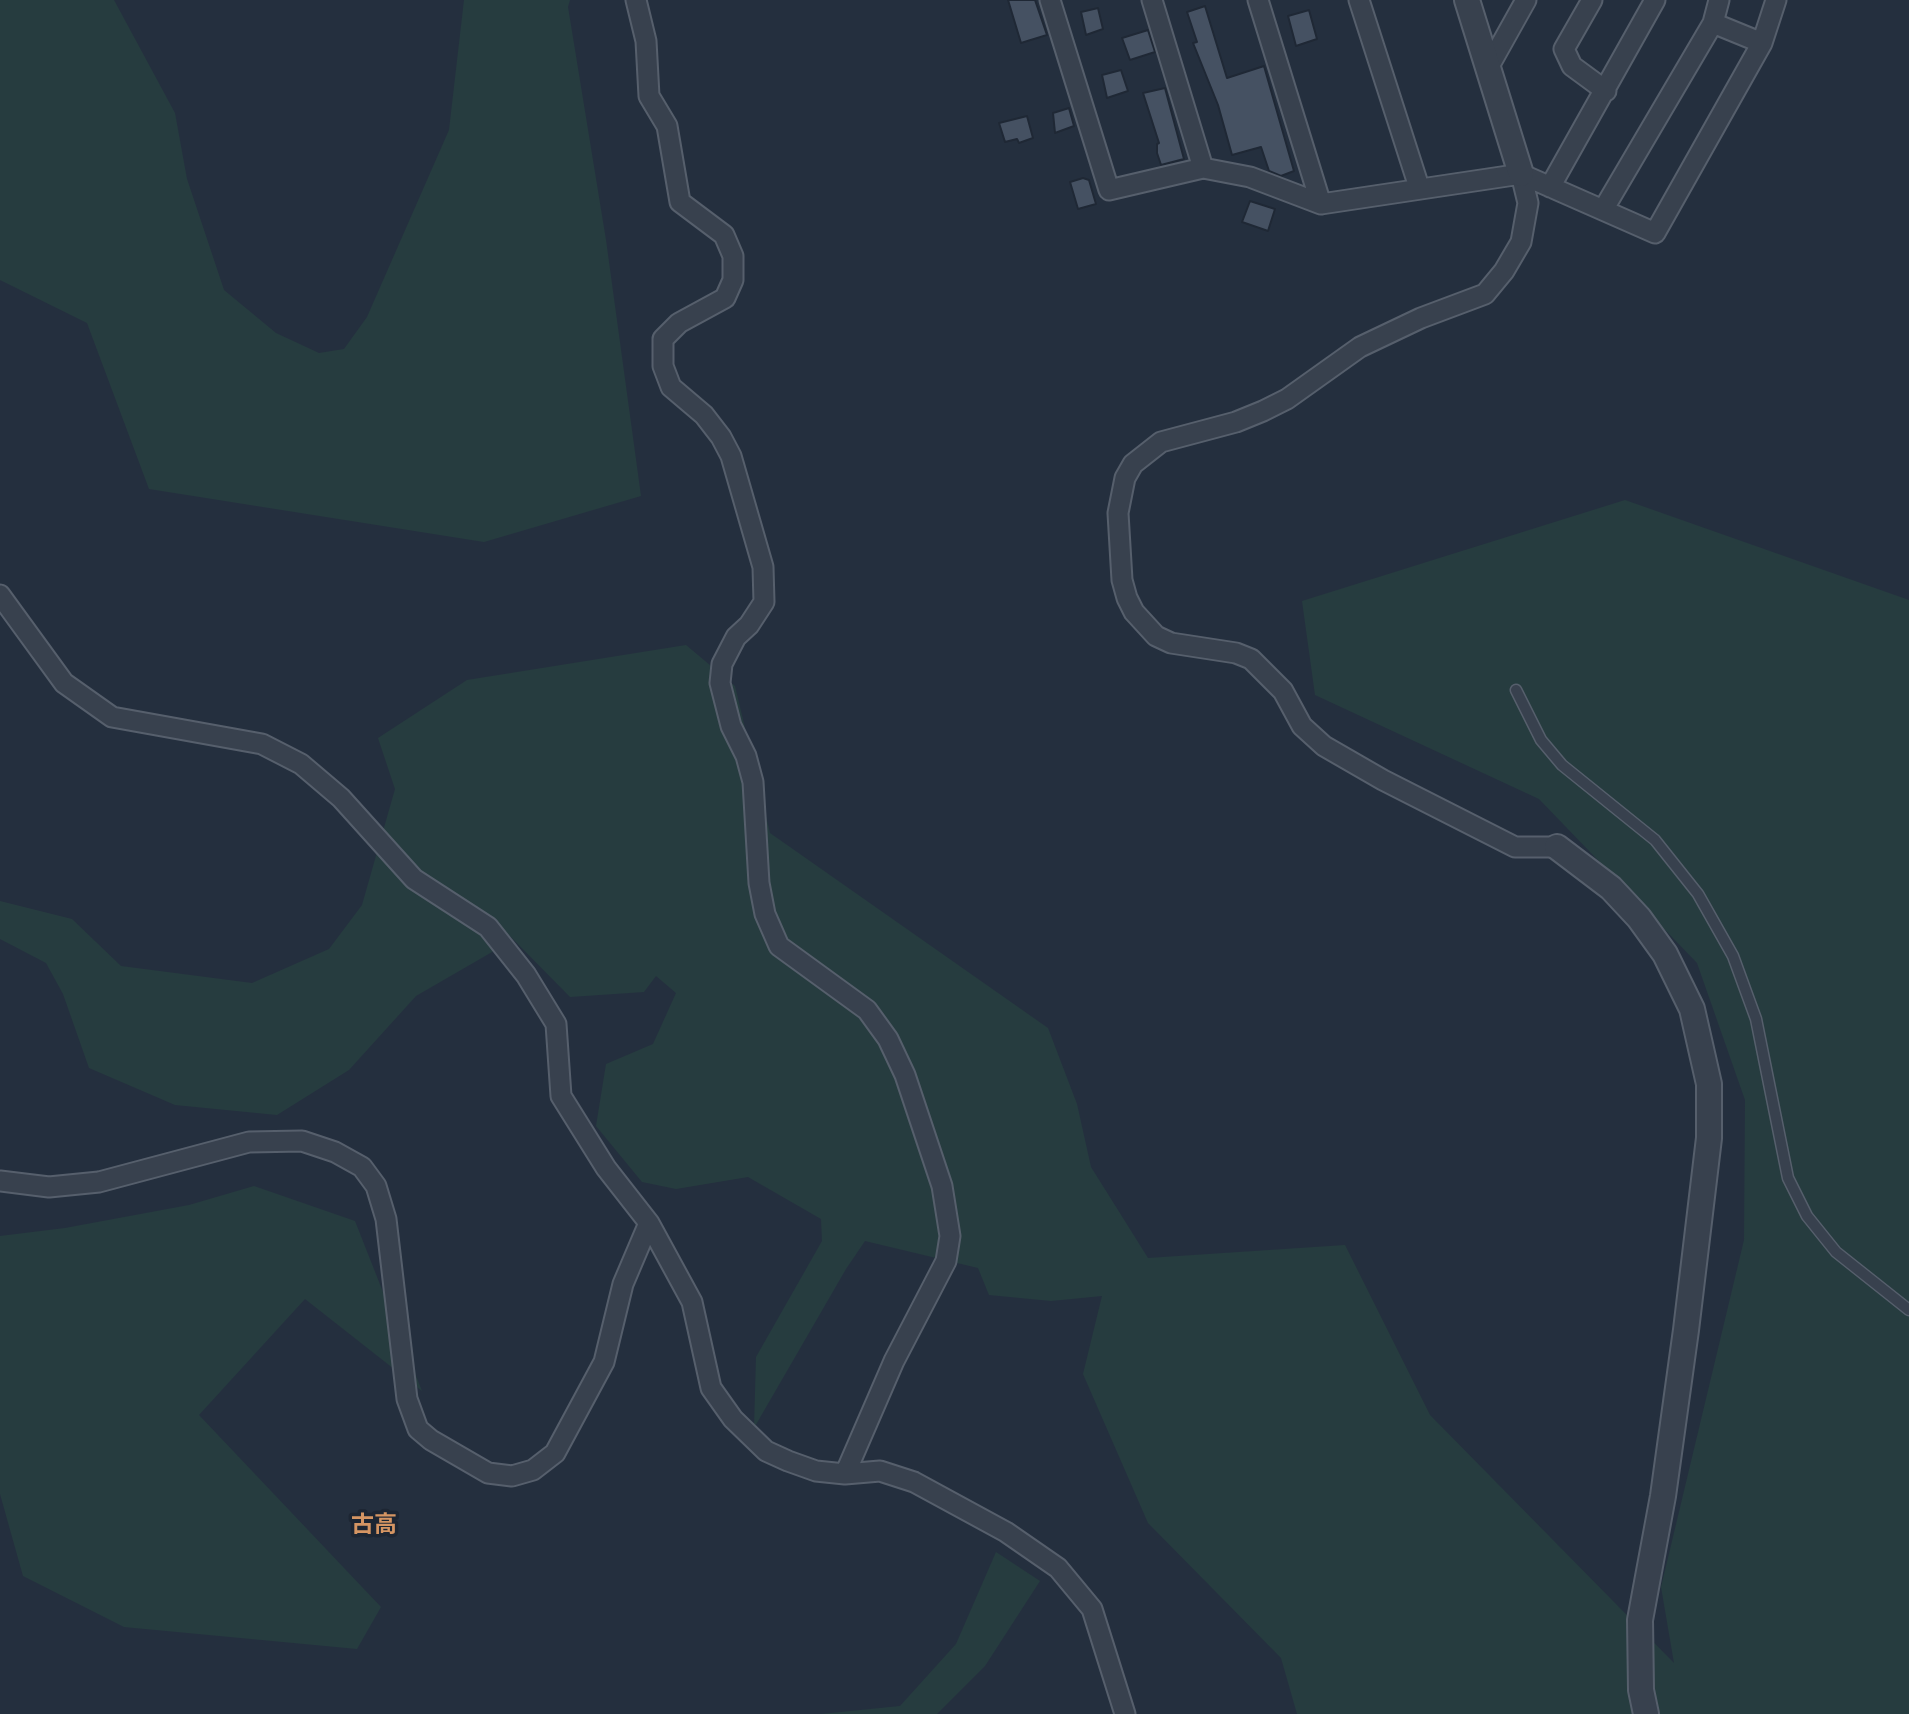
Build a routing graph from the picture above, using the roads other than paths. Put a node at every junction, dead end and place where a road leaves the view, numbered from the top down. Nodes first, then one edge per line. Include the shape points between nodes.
1 (636, 0) edge
2 (1050, 0) edge
3 (1152, 0) edge
4 (1258, 0) edge
5 (1359, 0) edge
6 (1466, 0) edge
7 (1526, 0) edge
8 (1592, 0) edge
9 (1656, 0) edge
10 (1719, 0) edge
11 (1776, 0) edge
12 (1713, 23) junction
13 (1762, 43) junction
14 (1488, 68) junction
15 (1606, 90) junction
16 (1203, 168) junction
17 (1521, 174) junction
18 (1419, 187) junction
19 (1550, 187) junction
20 (1321, 204) junction
21 (1603, 210) junction
22 (0, 595) edge
23 (1516, 690) dead end
24 (1557, 847) joint
25 (0, 1181) edge
26 (649, 1223) junction
27 (1909, 1310) edge
28 (845, 1474) junction
29 (1125, 1714) edge
30 (1646, 1714) edge

1 - 28 street via 646,41 649,96 667,126 680,202 723,235 733,256 733,279 724,298 679,323 663,339 663,366 671,387 704,415 731,456 763,566 764,603 736,637 722,664 720,682 753,782 765,914 779,946 867,1010 888,1040 905,1075 942,1186 950,1236 946,1261 894,1362
2 - 16 street via 1110,190
3 - 16 street
4 - 20 street
5 - 18 street
6 - 14 street
7 - 14 street
8 - 15 street via 1563,49 1572,66
9 - 15 street
10 - 12 street
11 - 13 street
12 - 13 street
12 - 21 street
13 - 21 street via 1655,233
14 - 17 street
15 - 19 street
16 - 20 street via 1250,177
17 - 18 street
17 - 19 street
17 - 24 street via 1528,203 1521,242 1485,294 1369,342 1263,411 1154,447 1133,464 1125,478 1118,513 1127,598 1156,636 1251,659 1283,691 1302,726 1324,746 1515,847
18 - 20 street
19 - 21 street
22 - 26 street via 64,683 112,717 262,744 301,764 341,798 414,879 488,928 526,975 556,1024 561,1096 606,1168
23 - 27 lane via 1541,740 1562,765 1655,840 1698,894 1733,956 1756,1019 1788,1178 1807,1216 1836,1252
24 - 30 street via 1611,888 1665,954 1692,1009 1709,1084 1709,1138 1686,1330 1640,1620
25 - 26 street via 49,1187 99,1182 249,1142 302,1141 362,1167 376,1186 386,1219 407,1399 418,1429 488,1473 512,1476 533,1470 555,1453 604,1362 623,1284
26 - 28 street via 692,1302 711,1388 733,1419 766,1451 816,1471
28 - 29 street via 880,1471 914,1482 1006,1532 1058,1568 1092,1609

